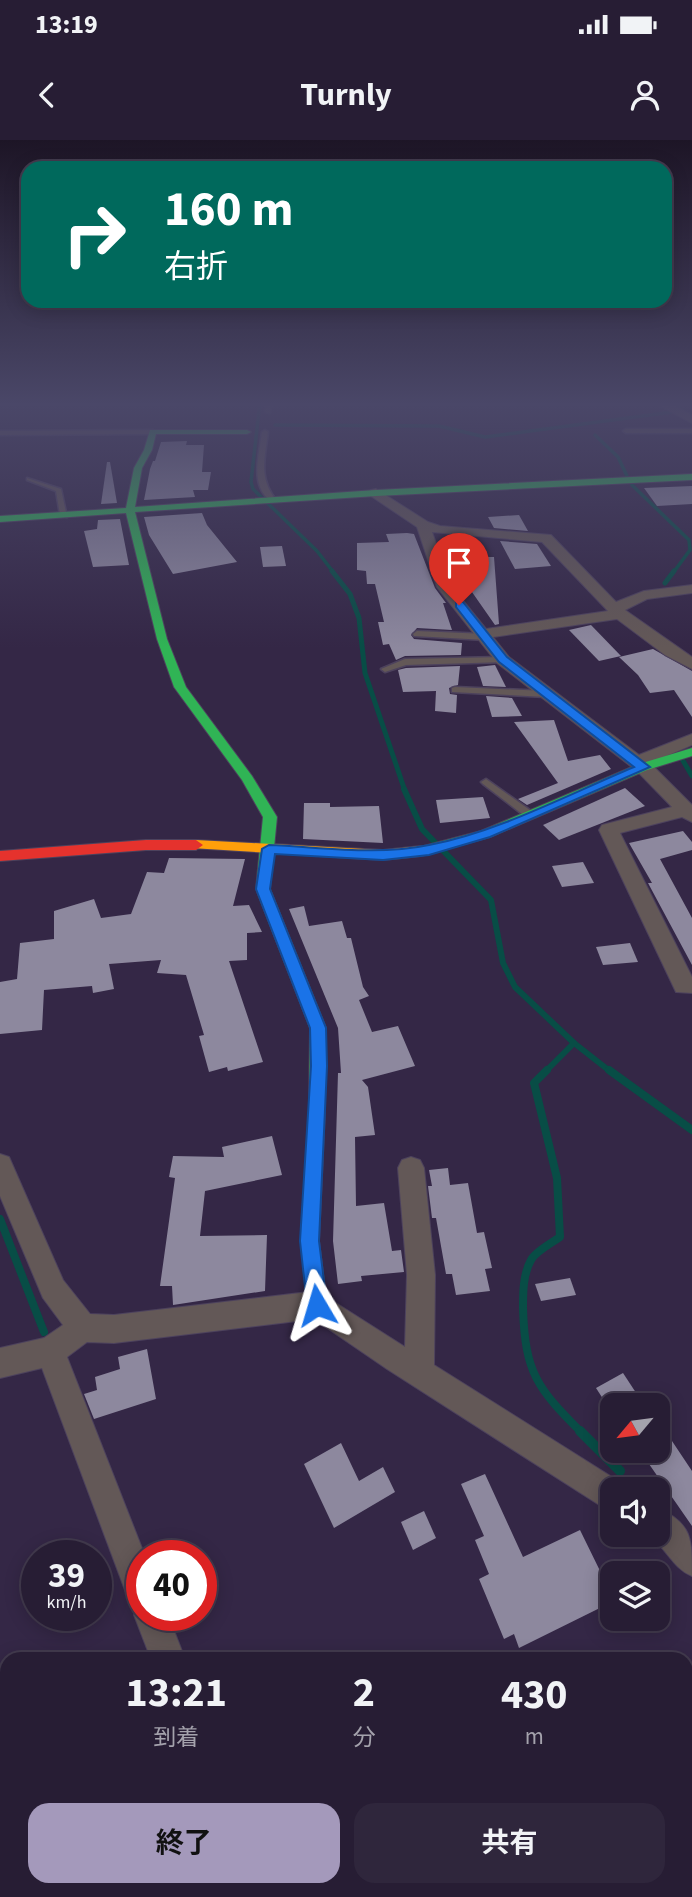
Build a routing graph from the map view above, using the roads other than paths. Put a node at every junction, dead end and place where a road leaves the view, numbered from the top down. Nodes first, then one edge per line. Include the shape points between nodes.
1 (43, 484) edge
2 (135, 484) edge
3 (260, 484) edge
4 (554, 484) edge
5 (376, 493) junction
6 (266, 500) junction
7 (130, 509) junction
8 (64, 514) junction
9 (0, 519) edge
10 (423, 525) junction
11 (692, 589) edge
12 (617, 611) junction
13 (417, 634) dead end
14 (485, 636) junction
15 (503, 660) junction
16 (692, 664) edge
17 (385, 669) dead end
18 (455, 690) dead end
19 (546, 694) junction
20 (692, 739) edge
21 (692, 752) edge
22 (640, 765) junction
23 (486, 782) dead end
24 (689, 813) edge
25 (530, 815) junction
26 (269, 849) junction
27 (0, 856) edge
28 (692, 985) edge
29 (0, 1165) edge
30 (411, 1167) dead end
31 (317, 1305) junction
32 (83, 1328) junction
33 (50, 1350) junction
34 (0, 1363) edge
35 (419, 1373) junction
36 (600, 1487) edge
37 (670, 1530) edge
38 (126, 1548) edge
39 (692, 1560) edge
40 (157, 1631) edge
41 (165, 1652) edge

1 - 8 lane via 59,490
2 - 7 street
3 - 6 lane
4 - 5 street
5 - 6 street
5 - 10 street
6 - 7 street
7 - 8 street
7 - 26 street via 162,639 180,687 248,779 270,817
8 - 9 street
10 - 12 street via 545,538 586,586
10 - 14 street via 444,587
11 - 12 street via 644,595
12 - 14 street
12 - 16 street via 656,644
13 - 14 lane
14 - 15 street
15 - 17 lane via 405,662
15 - 19 street
18 - 19 lane
19 - 22 street
20 - 22 street
21 - 22 street
22 - 24 street
22 - 25 street
23 - 25 lane
24 - 28 street via 609,830 684,986
25 - 26 street via 429,850 383,855
26 - 27 street via 146,845
26 - 31 street via 263,889 318,1028 310,1241
29 - 32 street via 53,1289
30 - 35 street via 421,1275
31 - 32 street via 114,1329
31 - 35 street
32 - 33 street
33 - 34 street
33 - 38 street
35 - 36 street
37 - 39 street
40 - 41 street

